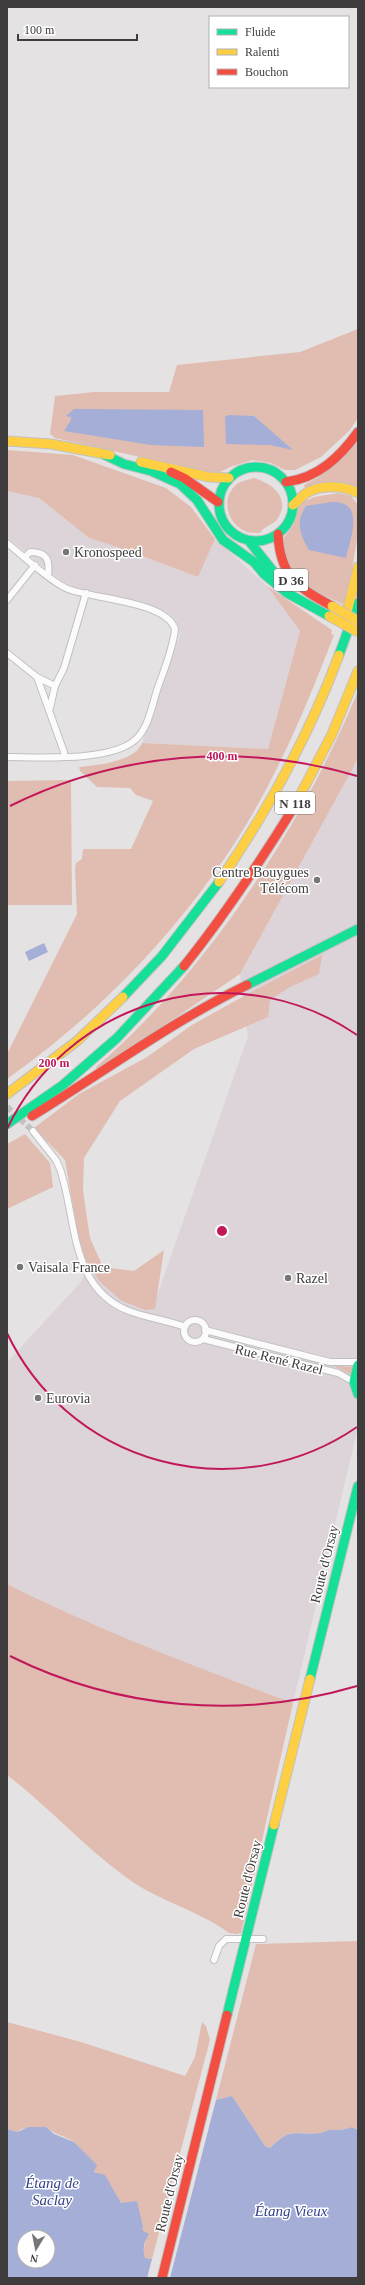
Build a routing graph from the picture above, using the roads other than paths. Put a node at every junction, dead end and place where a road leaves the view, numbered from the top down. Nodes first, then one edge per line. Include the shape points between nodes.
1 (358, 432) edge
2 (7, 441) edge
3 (103, 454) junction
4 (145, 463) junction
5 (229, 478) junction
6 (286, 482) junction
7 (358, 493) edge
8 (218, 502) junction
9 (293, 505) junction
10 (278, 534) junction
11 (249, 541) junction
12 (7, 543) edge
13 (25, 557) junction
14 (35, 565) junction
15 (358, 567) edge
16 (48, 575) junction
17 (86, 594) junction
18 (7, 600) edge
19 (358, 603) edge
20 (309, 604) junction
21 (358, 621) edge
22 (358, 632) edge
23 (345, 640) junction
24 (7, 653) edge
25 (358, 671) edge
26 (37, 677) junction
27 (54, 686) junction
28 (50, 709) junction
29 (7, 757) edge
30 (64, 757) junction
31 (358, 930) edge
32 (7, 1094) edge
33 (10, 1122) edge
34 (32, 1131) tunnel mouth
35 (185, 1327) junction
36 (205, 1330) junction
37 (203, 1339) junction
38 (358, 1362) edge
39 (358, 1365) edge
40 (354, 1382) junction
41 (358, 1394) edge
42 (358, 1486) edge
43 (247, 1939) junction
44 (263, 1939) dead end
45 (214, 1960) dead end
46 (162, 2278) edge

1 - 6 main road via 339,455 325,466 304,479
2 - 3 main road via 51,444
3 - 4 main road
3 - 20 main road via 180,484 197,500 223,540 254,562 276,585
4 - 5 main road via 209,477
4 - 8 main road via 184,478
5 - 6 main road via 240,470 258,468 276,473
5 - 8 main road
6 - 9 main road
7 - 9 main road via 344,487 322,489 305,494
8 - 11 main road via 220,515 226,527 233,534
9 - 10 main road via 289,521
10 - 11 main road via 269,539
10 - 21 main road, D 36, bridge via 280,561 290,578 300,588
11 - 20 main road, D 36 via 279,580
12 - 13 street
13 - 14 street
13 - 16 street via 30,552 44,554 50,564
14 - 16 street
14 - 18 street
15 - 23 main road via 342,636
16 - 17 street via 67,589
17 - 27 street via 64,668
17 - 30 street via 129,602 157,612 170,619 175,629 145,725 136,739 118,749
19 - 23 main road, N 118
20 - 22 main road, D 36, bridge
23 - 32 main road, N 118 via 310,726 286,774 245,842 194,915 151,968 98,1022 49,1064
24 - 26 street
25 - 33 main road, N 118 via 338,718 296,802 244,885 192,955 152,1002 96,1058 54,1092
26 - 27 street
26 - 28 street
27 - 28 street
28 - 30 street
29 - 30 street
31 - 33 main road via 206,1005 30,1117
34 - 35 street, Rue René Razel via 60,1168 79,1256 84,1270 95,1285 110,1300 128,1310
35 - 36 street, Rue René Razel via 188,1323 196,1321 201,1323
35 - 37 street, Rue René Razel via 184,1334 188,1340 195,1342
36 - 37 street
36 - 38 street, Rue René Razel via 330,1362
37 - 40 street, Rue René Razel via 338,1374
39 - 40 main road
40 - 41 main road
42 - 43 main road, Route d'Orsay
43 - 44 street
43 - 45 street via 226,1939 219,1946
43 - 46 main road, Route d'Orsay

